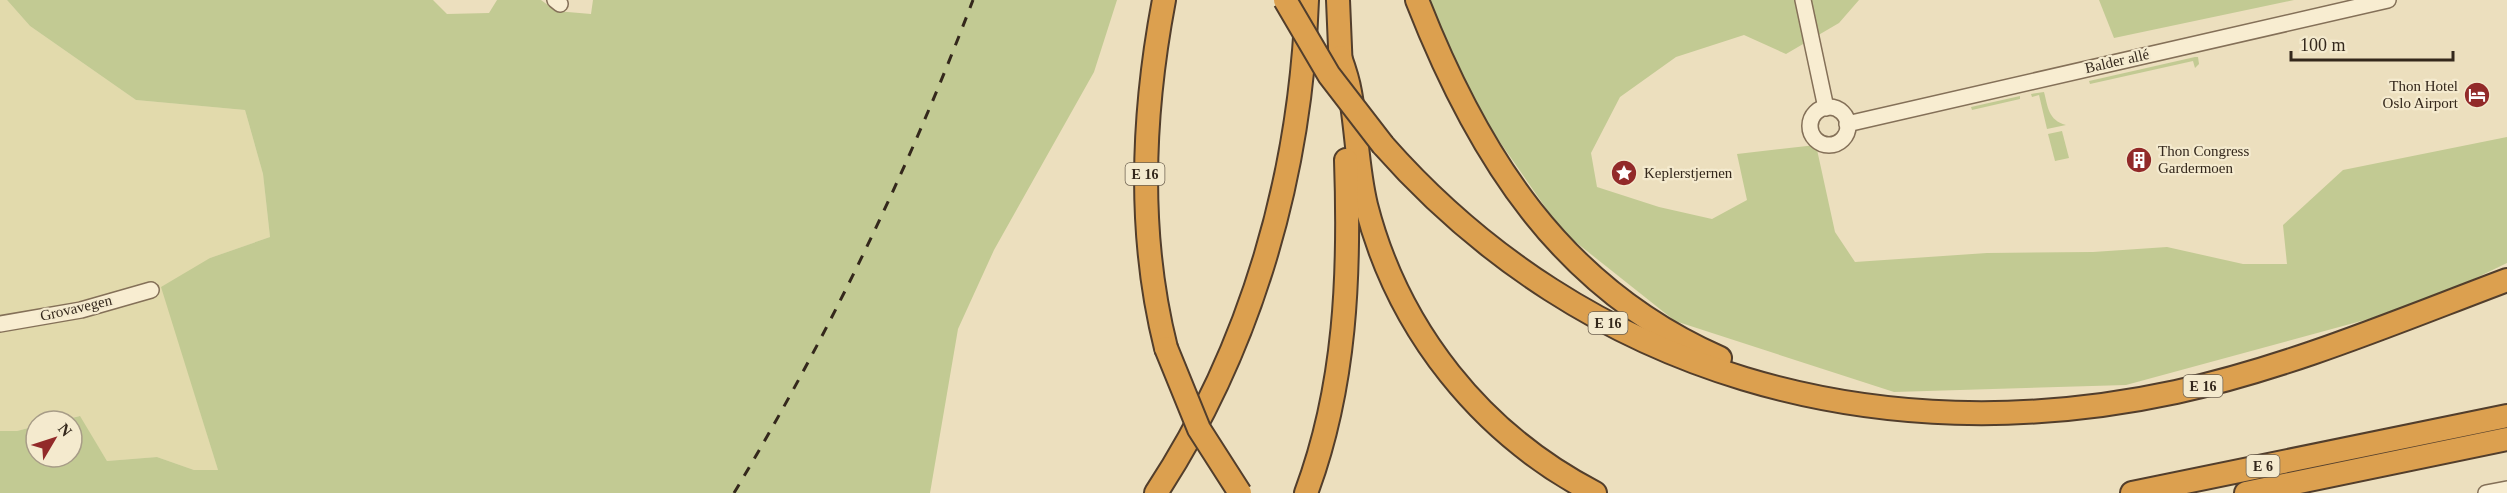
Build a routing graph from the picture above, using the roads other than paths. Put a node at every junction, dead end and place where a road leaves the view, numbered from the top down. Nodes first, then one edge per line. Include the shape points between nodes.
1 (1164, 0) edge
2 (1285, 0) edge
3 (1307, 0) edge
4 (1338, 0) edge
5 (1417, 0) edge
6 (1803, 0) edge
7 (2388, 0) edge
8 (1341, 57) junction
9 (1826, 108) junction
10 (1847, 124) junction
11 (2507, 280) edge
12 (151, 290) dead end
13 (0, 324) edge
14 (1882, 406) junction
15 (2507, 416) edge
16 (2507, 440) edge
17 (2507, 489) edge
18 (1156, 493) edge
19 (1240, 493) edge
20 (1306, 493) edge
21 (1595, 493) edge
22 (2132, 493) edge
23 (2246, 493) edge
24 (2486, 493) edge

1 - 19 highway, E 16, bridge via 1148,115 1145,193 1150,268 1166,348 1199,429
2 - 14 highway, E 16, bridge via 1329,75 1383,145 1481,239 1526,273 1603,321 1678,357 1814,398
3 - 18 highway via 1295,125 1264,261 1242,326 1211,395
4 - 8 highway
5 - 14 highway, E 16 via 1444,66 1491,155 1529,210 1569,254 1611,291 1706,352 1790,384
6 - 9 street
7 - 10 street, Balder allé
8 - 20 highway via 1348,230 1346,307 1335,389
8 - 21 highway via 1350,92 1366,206 1384,262 1412,319 1455,381 1492,421 1545,463
9 - 10 street via 1838,110
9 - 10 street via 1814,114 1810,123 1810,132 1818,142 1836,144 1845,136
11 - 14 highway, E 16 via 2297,358 2172,393 2097,405 2018,411
12 - 13 street, Grovavegen via 81,310
15 - 22 highway, E 6
16 - 23 highway, E 6
17 - 24 street

